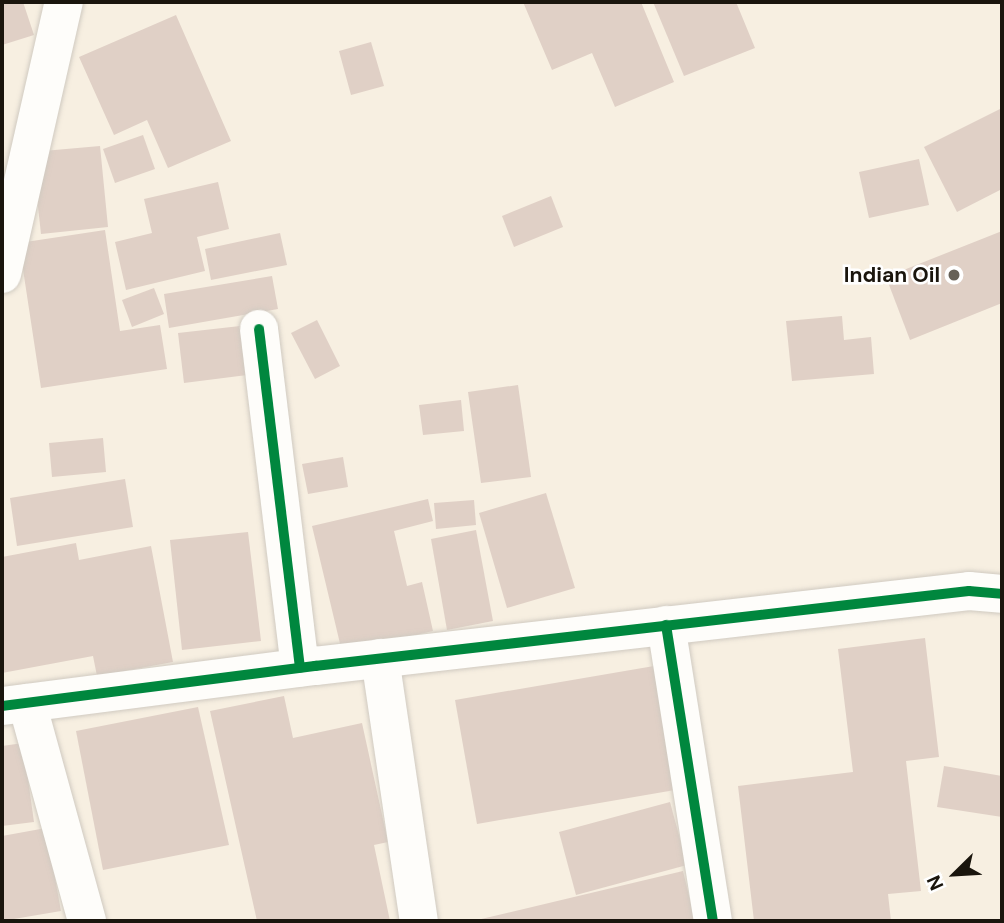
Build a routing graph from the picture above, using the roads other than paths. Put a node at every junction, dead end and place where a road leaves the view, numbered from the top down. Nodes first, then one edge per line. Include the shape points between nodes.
1 (64, 2) edge
2 (2, 181) edge
3 (12, 231) junction
4 (2, 274) edge
5 (259, 329) dead end
6 (1002, 594) edge
7 (666, 625) junction
8 (380, 658) junction
9 (300, 668) junction
10 (15, 704) edge
11 (87, 921) edge
12 (419, 921) edge
13 (713, 921) edge

1 - 3 street
2 - 3 street
3 - 4 street
5 - 9 street
6 - 7 street via 969,591
7 - 8 street
7 - 13 street
8 - 9 street
8 - 12 street
9 - 10 street
10 - 11 street

